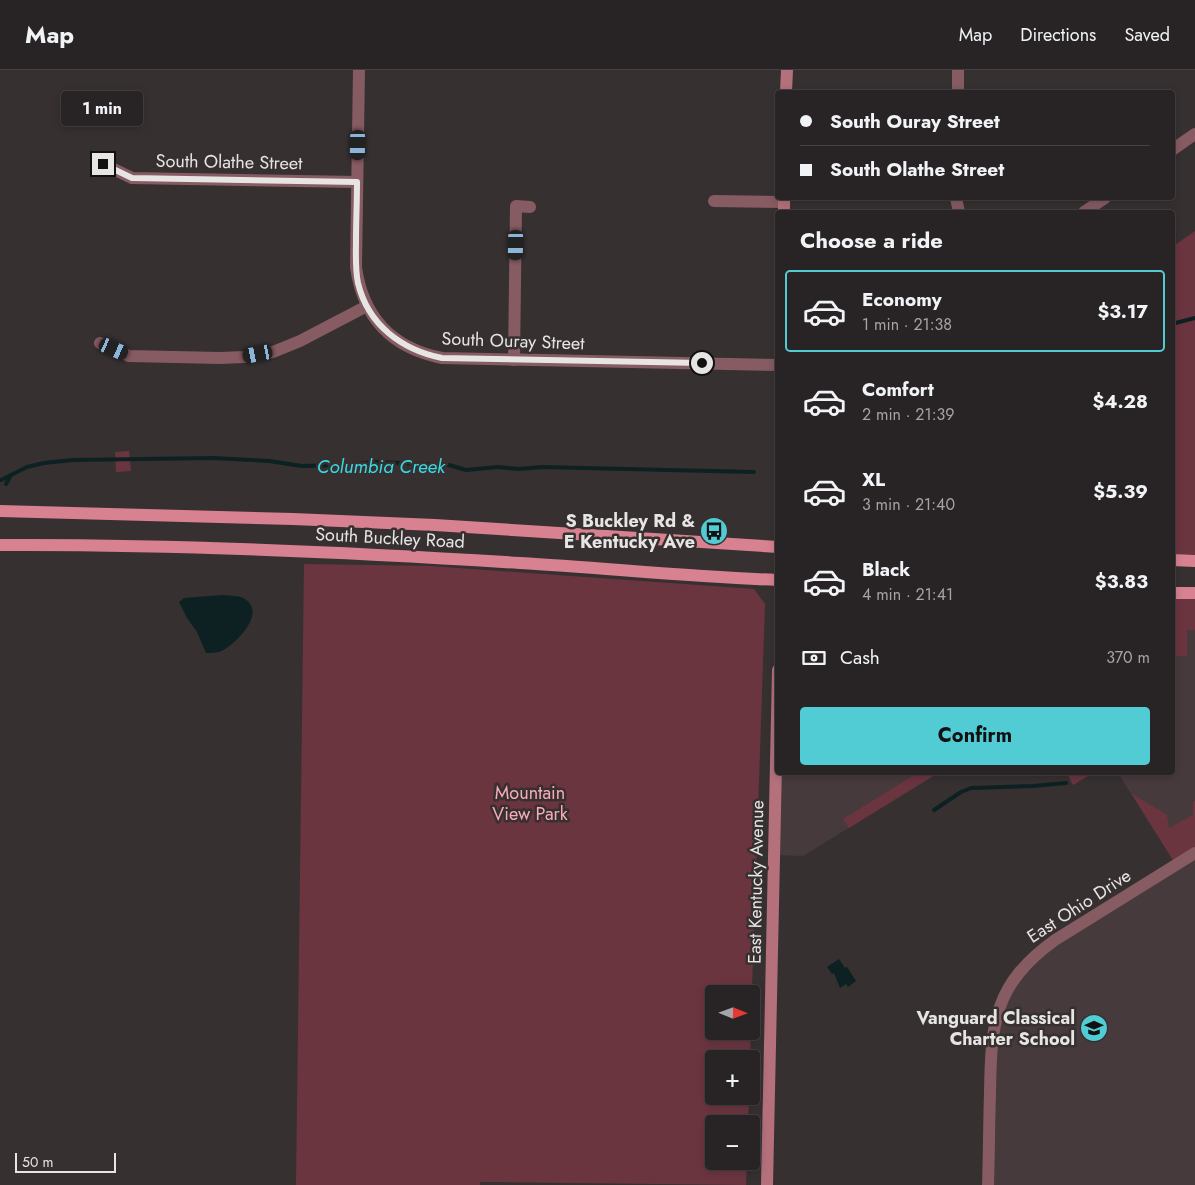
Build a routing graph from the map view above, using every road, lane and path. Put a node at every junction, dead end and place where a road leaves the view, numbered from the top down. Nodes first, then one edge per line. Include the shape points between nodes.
1 (359, 70) edge
2 (787, 70) edge
3 (958, 70) edge
4 (786, 90) edge
5 (958, 90) edge
6 (1195, 134) edge
7 (1175, 148) edge
8 (103, 164) dead end
9 (357, 182) junction
10 (1102, 200) edge
11 (714, 201) dead end
12 (784, 204) edge
13 (530, 207) dead end
14 (1087, 210) edge
15 (367, 306) junction
16 (100, 343) dead end
17 (514, 360) junction
18 (775, 365) edge
19 (0, 512) edge
20 (0, 545) edge
21 (775, 547) edge
22 (1175, 560) edge
23 (1195, 561) edge
24 (775, 580) edge
25 (1175, 593) edge
26 (1195, 593) edge
27 (776, 775) edge
28 (1195, 853) edge
29 (768, 1185) edge
30 (988, 1185) edge

1 - 9 street, South Ouray Street
2 - 4 street
3 - 5 street
6 - 7 street
8 - 9 street, South Olathe Street via 132,178
9 - 15 street, South Ouray Street via 356,267
10 - 14 street
11 - 12 street
13 - 17 street via 516,206
15 - 16 street via 300,341 273,352 244,357 128,356
15 - 17 street, South Ouray Street via 383,329 399,342 427,355
17 - 18 street, South Ouray Street
19 - 21 main road, South Buckley Road via 359,522
20 - 24 main road, South Buckley Road via 281,550
22 - 23 main road
25 - 26 main road
27 - 29 street, East Kentucky Avenue
28 - 30 street, East Ohio Drive via 1055,940 1022,968 1010,985 1000,1004 992,1038

